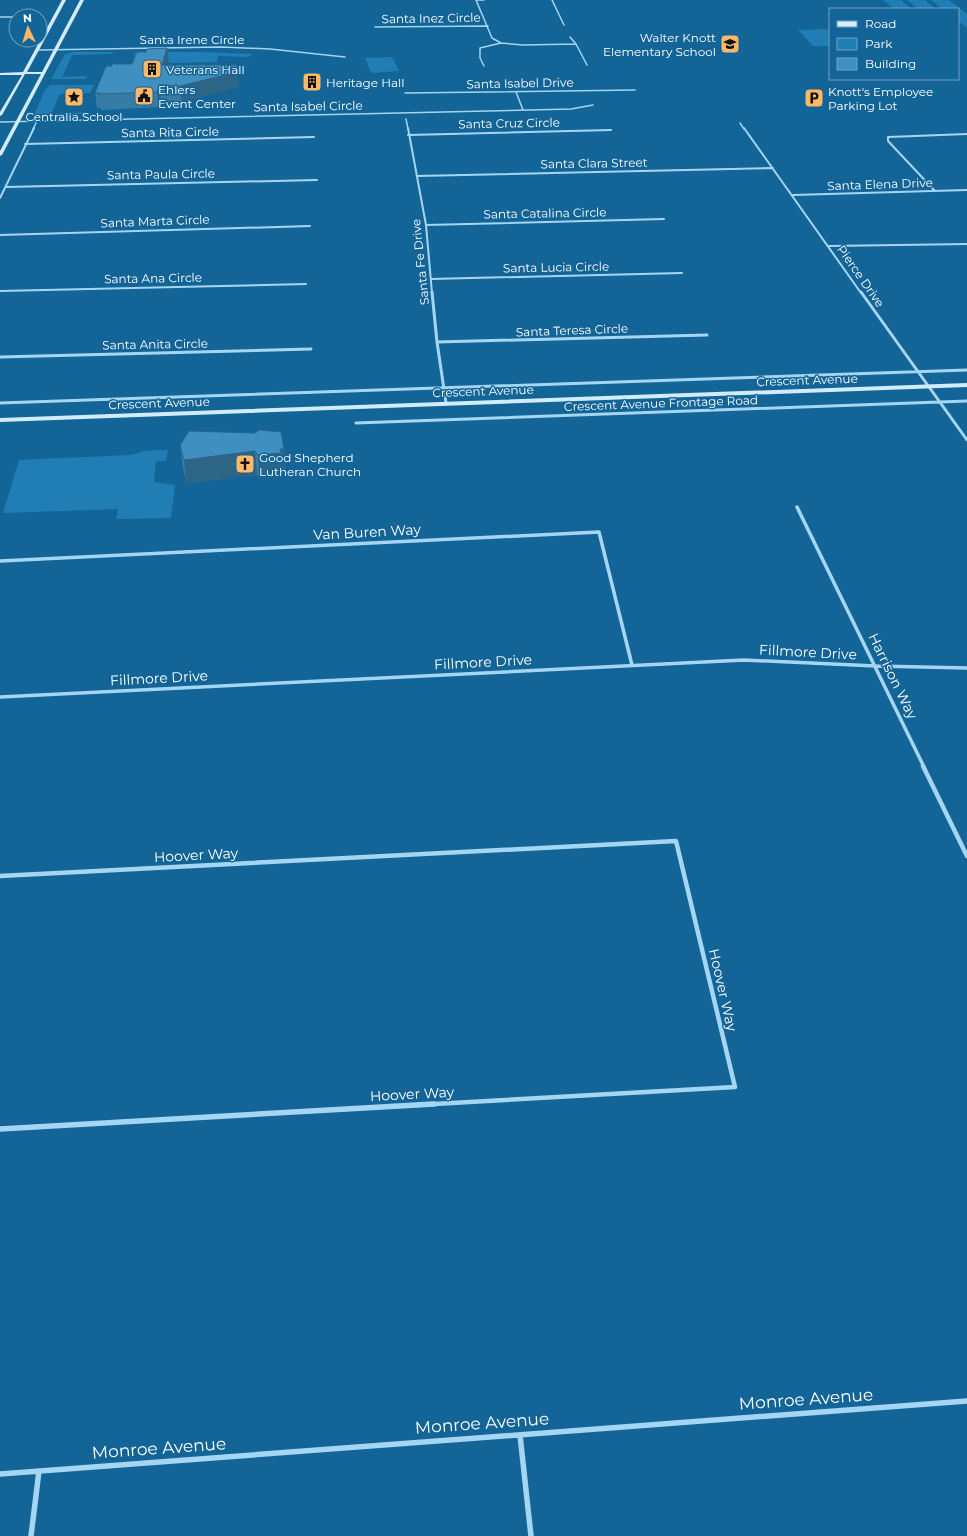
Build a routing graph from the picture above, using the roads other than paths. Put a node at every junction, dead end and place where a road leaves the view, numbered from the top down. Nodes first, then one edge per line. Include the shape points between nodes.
1 (64, 0) edge
2 (82, 0) edge
3 (476, 0) edge
4 (484, 0) edge
5 (552, 0) edge
6 (564, 25) dead end
7 (488, 26) junction
8 (375, 28) dead end
9 (570, 37) dead end
10 (501, 43) junction
11 (576, 44) junction
12 (38, 50) junction
13 (56, 50) junction
14 (345, 57) dead end
15 (587, 65) dead end
16 (484, 66) dead end
17 (43, 73) junction
18 (0, 74) edge
19 (24, 74) junction
20 (635, 90) dead end
21 (516, 92) junction
22 (405, 93) dead end
23 (593, 106) dead end
24 (523, 110) junction
25 (0, 115) edge
26 (406, 119) dead end
27 (37, 121) junction
28 (0, 122) edge
29 (18, 122) junction
30 (740, 123) dead end
31 (611, 130) dead end
32 (967, 134) edge
33 (408, 135) junction
34 (314, 137) dead end
35 (25, 144) junction
36 (0, 155) edge
37 (773, 168) junction
38 (417, 176) junction
39 (316, 180) dead end
40 (6, 187) junction
41 (967, 190) edge
42 (935, 191) junction
43 (793, 195) junction
44 (0, 198) edge
45 (664, 219) dead end
46 (426, 225) junction
47 (310, 226) dead end
48 (0, 235) edge
49 (967, 244) edge
50 (829, 246) junction
51 (682, 273) dead end
52 (431, 279) junction
53 (306, 284) dead end
54 (0, 291) edge
55 (707, 335) dead end
56 (437, 342) junction
57 (311, 349) dead end
58 (0, 357) edge
59 (967, 370) edge
60 (919, 372) junction
61 (967, 386) edge
62 (930, 387) junction
63 (443, 388) junction
64 (967, 401) edge
65 (941, 402) junction
66 (0, 403) edge
67 (446, 403) junction
68 (0, 420) edge
69 (356, 423) dead end
70 (967, 440) edge
71 (797, 507) dead end
72 (0, 561) edge
73 (632, 665) junction
74 (876, 666) junction
75 (967, 668) edge
76 (0, 697) edge
77 (967, 856) edge
78 (0, 876) edge
79 (0, 1129) edge
80 (967, 1401) edge
81 (520, 1435) junction
82 (39, 1471) junction
83 (0, 1474) edge
84 (31, 1536) edge
85 (531, 1536) edge

1 - 12 main road
2 - 13 main road
3 - 4 street
3 - 7 street
5 - 6 street
7 - 8 street, Santa Inez Circle
7 - 10 street via 492,38
9 - 11 street
10 - 11 street
10 - 16 street via 480,48 480,58
11 - 15 street
12 - 13 street, Santa Irene Circle
12 - 19 main road
13 - 14 street, Santa Irene Circle via 221,47
13 - 17 main road
17 - 19 main road
17 - 29 main road
18 - 19 main road
19 - 25 main road
20 - 21 street, Santa Isabel Drive
21 - 22 street, Santa Isabel Drive
21 - 24 street
23 - 24 street, Santa Isabel Circle
24 - 27 street, Santa Isabel Circle
26 - 33 street, Santa Fe Drive
27 - 29 street, Santa Isabel Circle
27 - 35 street
28 - 29 street, Santa Isabel Circle
29 - 36 main road
30 - 37 street, Pierce Drive
31 - 33 street, Santa Cruz Circle
32 - 42 street via 888,137 888,141
33 - 38 street, Santa Fe Drive
34 - 35 street, Santa Rita Circle
35 - 40 street
37 - 38 street, Santa Clara Street
37 - 43 street, Pierce Drive
38 - 46 street, Santa Fe Drive
39 - 40 street, Santa Paula Circle
40 - 44 street
41 - 42 street, Santa Elena Drive
42 - 43 street, Santa Elena Drive
43 - 50 street, Pierce Drive
45 - 46 street, Santa Catalina Circle
46 - 52 street, Santa Fe Drive
47 - 48 street, Santa Marta Circle
49 - 50 street
50 - 60 street, Pierce Drive
51 - 52 street, Santa Lucia Circle
52 - 56 street, Santa Fe Drive
53 - 54 street, Santa Ana Circle
55 - 56 street, Santa Teresa Circle
56 - 63 street, Santa Fe Drive
57 - 58 street, Santa Anita Circle
59 - 60 street, Crescent Avenue
60 - 62 street, Pierce Drive
60 - 63 street, Crescent Avenue
61 - 62 main road, Crescent Avenue
62 - 65 street, Pierce Drive
62 - 67 main road, Crescent Avenue
63 - 66 street, Crescent Avenue
63 - 67 street, Santa Fe Drive
64 - 65 street, Crescent Avenue Frontage Road
65 - 69 street, Crescent Avenue Frontage Road
65 - 70 street, Pierce Drive
67 - 68 main road, Crescent Avenue
71 - 74 street, Harrison Way
72 - 73 street, Van Buren Way via 599,532
73 - 74 street, Fillmore Drive via 744,660
73 - 76 street, Fillmore Drive
74 - 75 street, Fillmore Drive
74 - 77 street, Harrison Way
78 - 79 street, Hoover Way via 676,841 735,1087
80 - 81 street, Monroe Avenue
81 - 82 street, Monroe Avenue
81 - 85 street
82 - 83 street, Monroe Avenue
82 - 84 street

